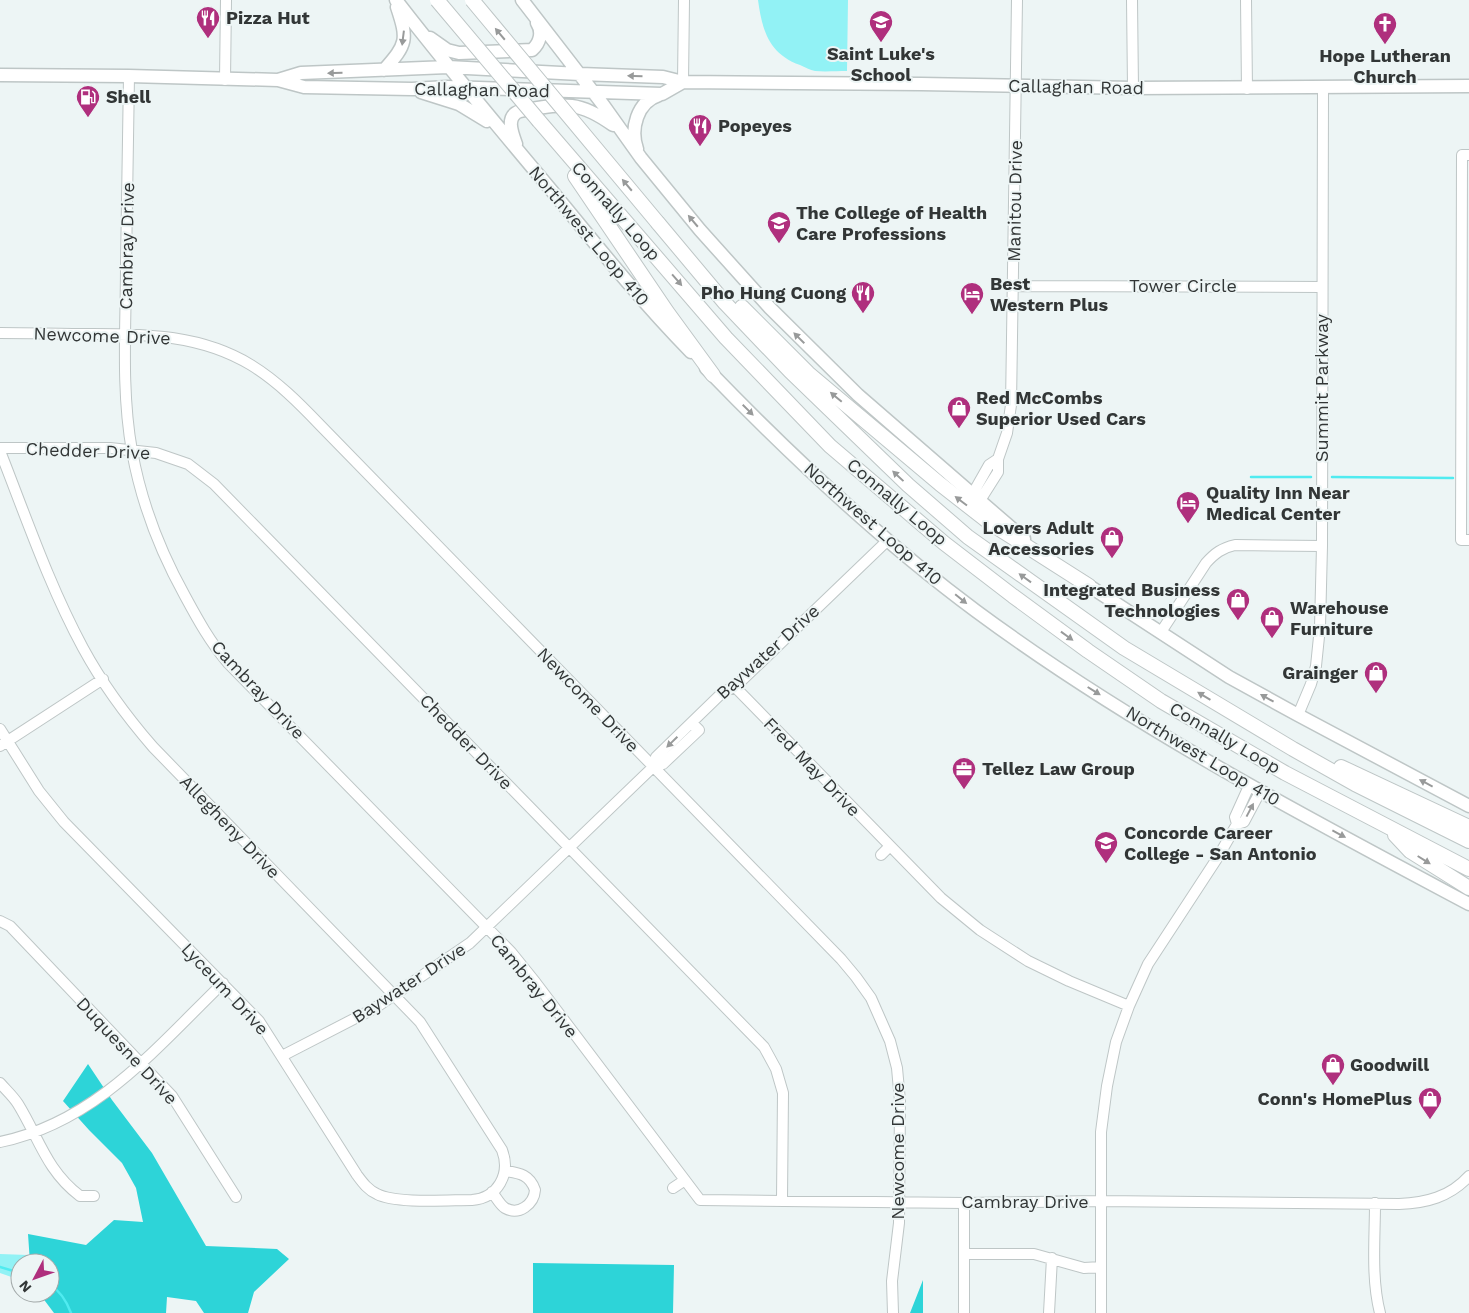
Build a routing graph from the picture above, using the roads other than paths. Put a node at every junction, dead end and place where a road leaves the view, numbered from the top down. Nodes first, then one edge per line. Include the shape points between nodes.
1 (226, 0) edge
2 (395, 0) edge
3 (437, 0) edge
4 (472, 0) edge
5 (684, 0) edge
6 (1017, 0) edge
7 (1132, 0) edge
8 (1246, 0) edge
9 (523, 2) edge
10 (420, 31) junction
11 (448, 67) junction
12 (384, 70) junction
13 (580, 74) junction
14 (0, 75) edge
15 (129, 76) junction
16 (225, 80) junction
17 (278, 80) junction
18 (683, 82) junction
19 (1016, 86) junction
20 (1469, 86) edge
21 (465, 87) junction
22 (1324, 87) junction
23 (1133, 88) junction
24 (412, 89) junction
25 (1248, 89) junction
26 (594, 93) junction
27 (662, 94) junction
28 (539, 121) junction
29 (622, 131) junction
30 (502, 132) junction
31 (520, 153) junction
32 (1466, 155) edge
33 (641, 158) junction
34 (658, 223) junction
35 (1014, 286) junction
36 (1322, 286) junction
37 (0, 333) edge
38 (126, 334) junction
39 (713, 375) junction
40 (1466, 415) edge
41 (0, 449) edge
42 (132, 450) junction
43 (976, 498) junction
44 (888, 540) junction
45 (1465, 540) edge
46 (1322, 546) junction
47 (1089, 586) junction
48 (1161, 632) junction
49 (102, 679) junction
50 (734, 687) junction
51 (1298, 716) junction
52 (1246, 721) junction
53 (0, 728) edge
54 (4, 743) edge
55 (653, 767) junction
56 (1255, 789) junction
57 (1469, 806) edge
58 (1388, 827) junction
59 (1469, 827) edge
60 (1469, 841) edge
61 (889, 847) junction
62 (569, 848) junction
63 (881, 855) dead end
64 (1469, 869) edge
65 (1469, 888) edge
66 (1469, 904) edge
67 (0, 921) edge
68 (487, 928) junction
69 (223, 983) junction
70 (395, 996) junction
71 (1129, 1006) junction
72 (282, 1056) junction
73 (141, 1062) junction
74 (0, 1084) edge
75 (32, 1133) junction
76 (0, 1142) edge
77 (504, 1175) junction
78 (1469, 1176) edge
79 (685, 1180) junction
80 (673, 1188) dead end
81 (492, 1192) junction
82 (94, 1196) dead end
83 (236, 1197) dead end
84 (782, 1199) junction
85 (899, 1201) junction
86 (1100, 1201) junction
87 (964, 1202) junction
88 (1375, 1203) junction
89 (965, 1254) junction
90 (1052, 1258) junction
91 (1101, 1266) junction
92 (892, 1313) edge
93 (964, 1313) edge
94 (1049, 1313) edge
95 (1101, 1313) edge
96 (1380, 1313) edge

1 - 16 street
2 - 10 main road, Northwest Loop 410
2 -> 12 main road via 404,40
3 - 28 highway, Connally Loop, bridge
34 -> 4 highway, Connally Loop, bridge
5 - 18 street
6 - 19 street, Manitou Drive
7 - 23 street
8 - 25 street
9 - 10 main road via 541,32 537,46 532,50 459,53 447,50
9 - 13 main road
10 - 11 main road, Northwest Loop 410
11 - 12 main road, Callaghan Road
11 - 13 main road, Callaghan Road
11 - 21 main road, Northwest Loop 410
12 -> 17 main road, Callaghan Road via 301,73
18 -> 13 main road, Callaghan Road via 663,76
13 - 26 main road
14 - 15 main road, Callaghan Road
15 - 16 main road, Callaghan Road
15 - 38 street, Cambray Drive
16 - 17 main road, Callaghan Road
17 - 24 main road, Callaghan Road via 304,87
18 - 19 main road, Callaghan Road
18 - 27 main road
19 - 23 main road, Callaghan Road
19 - 35 street, Manitou Drive
20 - 22 main road, Callaghan Road
21 - 24 main road, Callaghan Road
21 - 26 main road, Callaghan Road
21 - 30 main road, Northwest Loop 410
22 - 25 main road, Callaghan Road
22 - 36 street, Summit Parkway
23 - 25 main road, Callaghan Road
24 - 30 main road via 459,104
26 - 27 main road, Callaghan Road
26 - 29 main road
27 - 33 main road via 645,104 636,120 635,142
28 - 39 highway
28 -> 58 highway, Connally Loop via 726,338 830,446 944,543 1072,640 1161,701 1285,773
29 - 31 main road via 598,114 581,107 558,105 520,111 511,117 512,132
29 - 33 main road
30 - 31 main road, Northwest Loop 410
31 - 39 main road, Northwest Loop 410 via 641,298
32 - 40 street
43 -> 33 main road via 858,395 795,334 700,230
47 -> 34 highway via 990,523 808,373
52 -> 34 highway, Connally Loop via 1124,648 968,537 908,485 790,371 725,303
35 - 36 street, Tower Circle
35 - 43 street, Manitou Drive via 1010,419 998,459 998,472
36 - 46 street, Summit Parkway
37 - 38 street, Newcome Drive
38 - 42 street, Cambray Drive via 126,384
38 - 55 street, Newcome Drive via 185,339 207,345 250,364 288,393
39 -> 44 main road, Northwest Loop 410 via 792,454
40 - 45 street
41 - 42 street, Chedder Drive
41 - 49 street, Allegheny Drive via 60,600
42 - 62 street, Chedder Drive via 177,459 206,477
42 - 68 street, Cambray Drive via 160,547 216,649
43 - 47 main road via 1022,538
44 - 50 street, Baywater Drive
44 -> 56 main road, Northwest Loop 410 via 974,610 1043,658
46 - 48 street via 1235,545 1223,548 1206,562
46 - 51 street, Summit Parkway via 1319,647 1311,684
47 - 48 main road
51 -> 48 main road via 1224,674
49 - 54 street
49 - 70 street, Allegheny Drive via 153,747
50 - 55 street, Baywater Drive via 723,692 663,764
50 - 61 street, Fred May Drive
57 -> 51 main road
52 - 59 highway
52 - 60 highway, Connally Loop via 1355,784
53 - 54 street, Lyceum Drive
54 - 69 street, Lyceum Drive via 51,807
55 - 62 street, Baywater Drive
55 - 85 street, Newcome Drive via 841,959 871,998 882,1019 897,1068 900,1101
56 -> 66 main road, Northwest Loop 410
56 - 71 street via 1234,817 1236,824 1213,864 1148,964
58 - 64 highway, Connally Loop
58 -> 65 highway via 1410,851
61 - 63 street
61 - 71 street, Fred May Drive via 941,898 980,930 1028,961
62 - 68 street, Baywater Drive
62 - 84 street, Chedder Drive via 759,1040 771,1058 784,1099
67 - 73 street, Duquesne Drive via 10,926
68 - 70 street, Baywater Drive
68 - 79 street, Cambray Drive via 536,983
69 - 72 street, Lyceum Drive via 259,1021
69 - 73 street
70 - 72 street, Baywater Drive
70 - 77 street, Allegheny Drive via 420,1022 502,1150
71 - 86 street via 1116,1042 1107,1086 1101,1132
72 - 81 street, Lyceum Drive via 357,1176 370,1190 394,1199 481,1199
73 - 75 street via 96,1101 72,1116
73 - 83 street, Duquesne Drive via 184,1113
74 - 75 street via 19,1106
75 - 76 street
75 - 82 street via 63,1181 80,1196
77 - 81 street
77 - 81 street via 522,1173 530,1179 535,1190 532,1200 520,1210 506,1208
78 - 88 street, Cambray Drive via 1448,1193 1422,1203
79 - 80 street
79 - 84 street, Cambray Drive via 700,1200
84 - 85 street, Cambray Drive
85 - 87 street, Cambray Drive
85 - 92 street, Newcome Drive
86 - 87 street, Cambray Drive
86 - 88 street, Cambray Drive
86 - 91 street
87 - 89 street
88 - 96 street via 1375,1284
89 - 90 street via 1034,1254
89 - 93 street
90 - 91 street via 1084,1268
90 - 94 street
91 - 95 street

